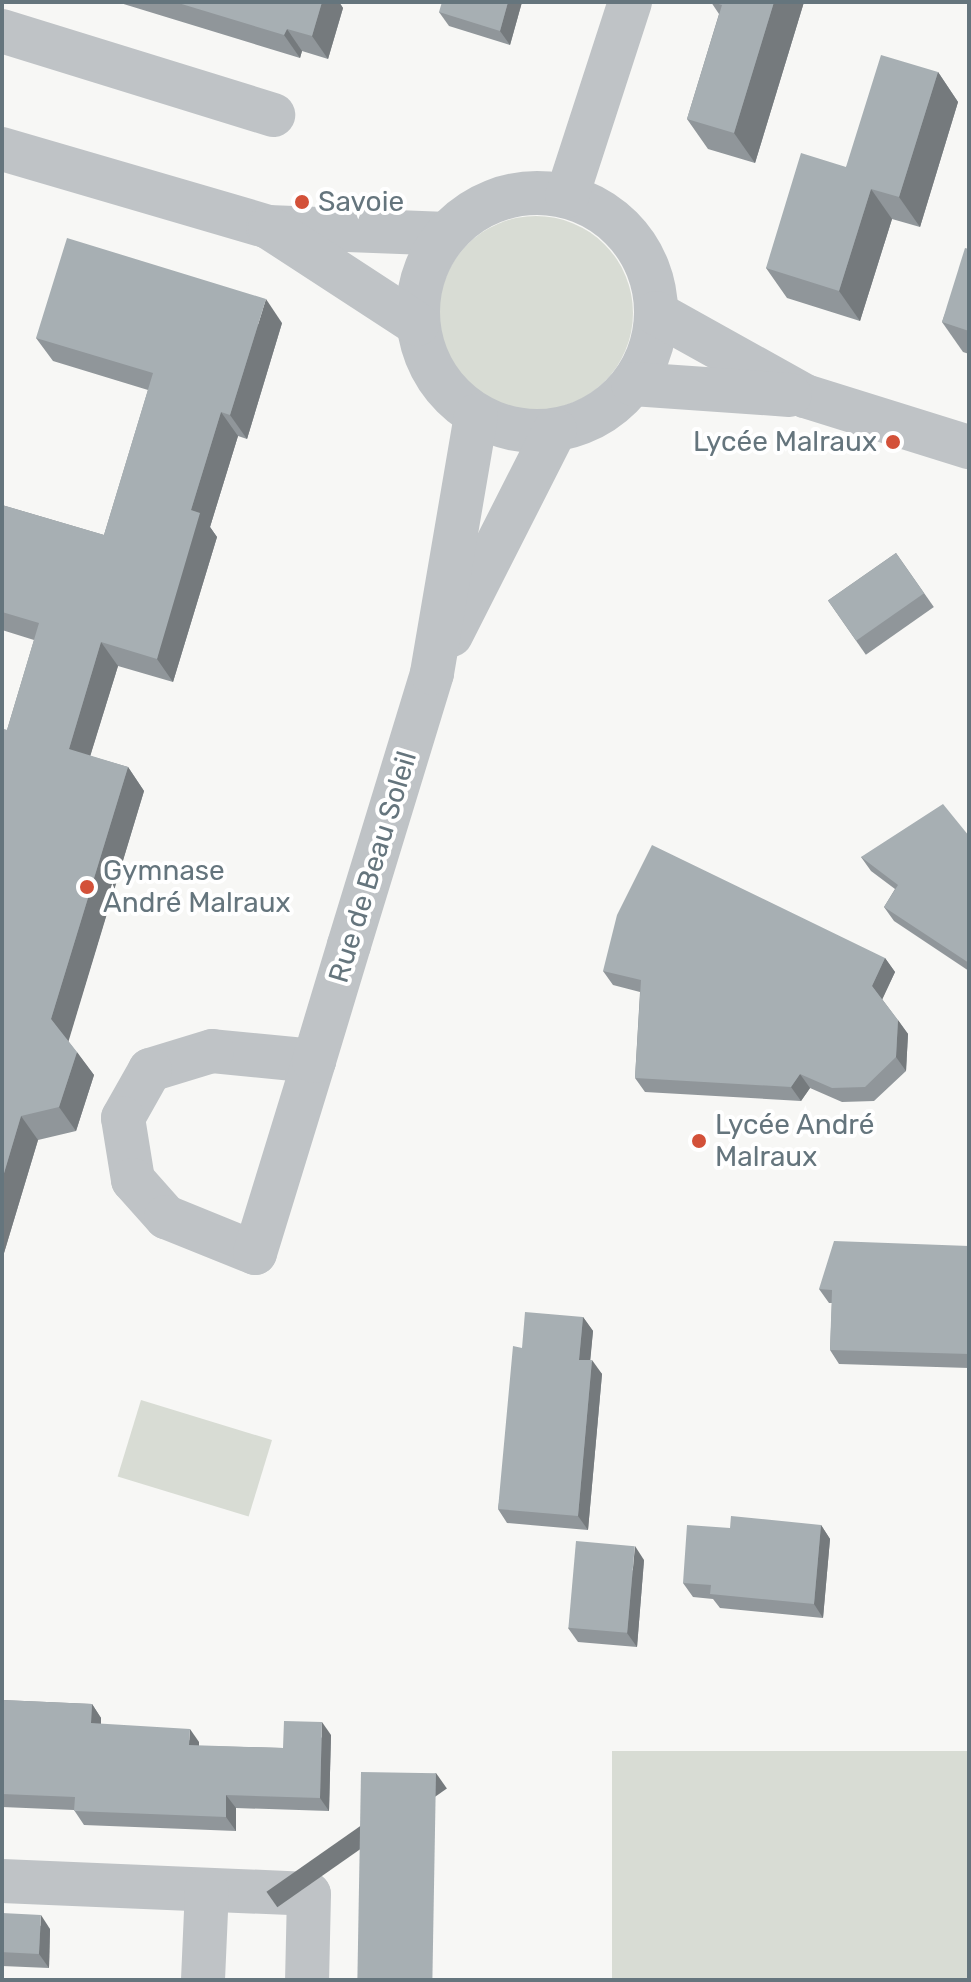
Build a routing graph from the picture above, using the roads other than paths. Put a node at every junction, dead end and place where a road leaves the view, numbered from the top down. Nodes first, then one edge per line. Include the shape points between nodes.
1 (630, 2) edge
2 (2, 31) edge
3 (273, 115) dead end
4 (2, 149) edge
5 (567, 196) junction
6 (268, 227) junction
7 (447, 234) junction
8 (656, 313) junction
9 (417, 324) junction
10 (633, 384) junction
11 (805, 396) junction
12 (476, 416) junction
13 (555, 430) junction
14 (969, 447) edge
15 (432, 673) junction
16 (314, 1061) junction
17 (2, 1881) edge
18 (207, 1890) junction
19 (203, 1980) edge
20 (307, 1980) edge

1 - 5 street
2 - 3 street
4 - 6 street
5 - 7 street via 506,197 468,215
5 - 8 street via 596,209 631,238 652,282
6 - 7 street
6 - 9 street
7 - 9 street via 425,269
8 - 10 street via 652,343
8 - 11 street
9 - 12 street via 433,372
10 - 11 street
10 - 13 street via 606,410
11 - 14 street
12 - 13 street via 526,431
12 - 15 street, Rue de Beau Soleil
13 - 15 street, Rue de Beau Soleil
15 - 16 street, Rue de Beau Soleil
16 - 16 street, Rue de Beau Soleil via 255,1253 166,1217 133,1180 123,1118 150,1070 212,1051
17 - 18 street
18 - 19 street
18 - 20 street via 309,1894

